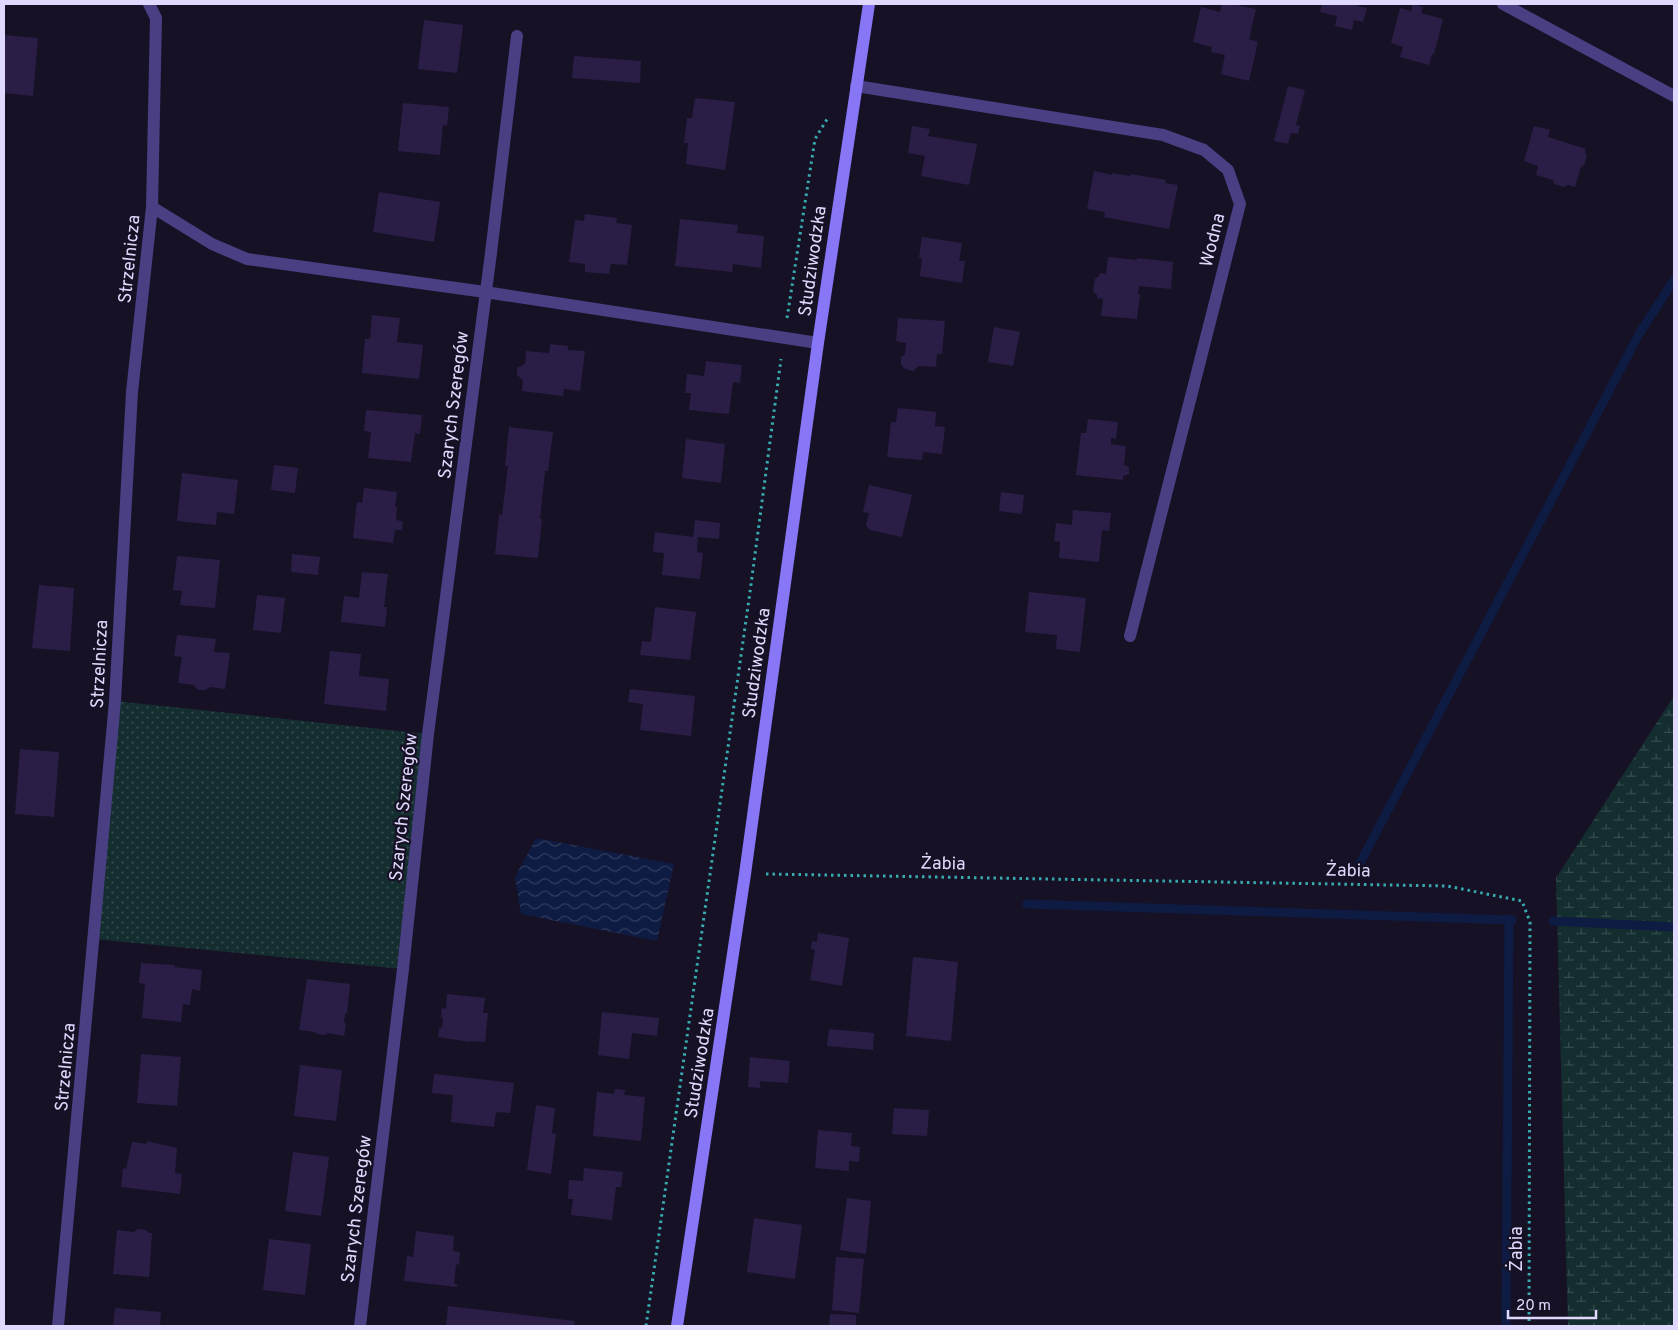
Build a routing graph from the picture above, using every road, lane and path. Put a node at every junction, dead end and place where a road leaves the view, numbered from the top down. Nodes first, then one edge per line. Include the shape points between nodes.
1 (149, 4) edge
2 (869, 4) edge
3 (1503, 4) edge
4 (517, 36) dead end
5 (856, 86) junction
6 (1674, 96) edge
7 (830, 108) dead end
8 (152, 208) junction
9 (485, 292) junction
10 (784, 337) junction
11 (818, 343) junction
12 (1130, 636) dead end
13 (745, 874) junction
14 (58, 1326) edge
15 (360, 1326) edge
16 (646, 1326) edge
17 (677, 1326) edge
18 (1530, 1326) edge

1 - 8 street, Strzelnicza via 156,18
2 - 5 street, Studziwodzka
3 - 6 street
4 - 9 street, Szarych Szeregów
5 - 11 street, Studziwodzka
5 - 12 street, Wodna via 1163,135 1204,150 1228,170 1240,204
7 - 10 path via 829,117 815,139
8 - 9 street via 212,244 247,259
8 - 14 street, Strzelnicza via 132,392 114,711
9 - 10 street
9 - 15 street, Szarych Szeregów via 428,734
10 - 11 street
10 - 16 path
11 - 13 street, Studziwodzka
13 - 17 street, Studziwodzka
13 - 18 path, Żabia via 1447,886 1522,901 1530,922

